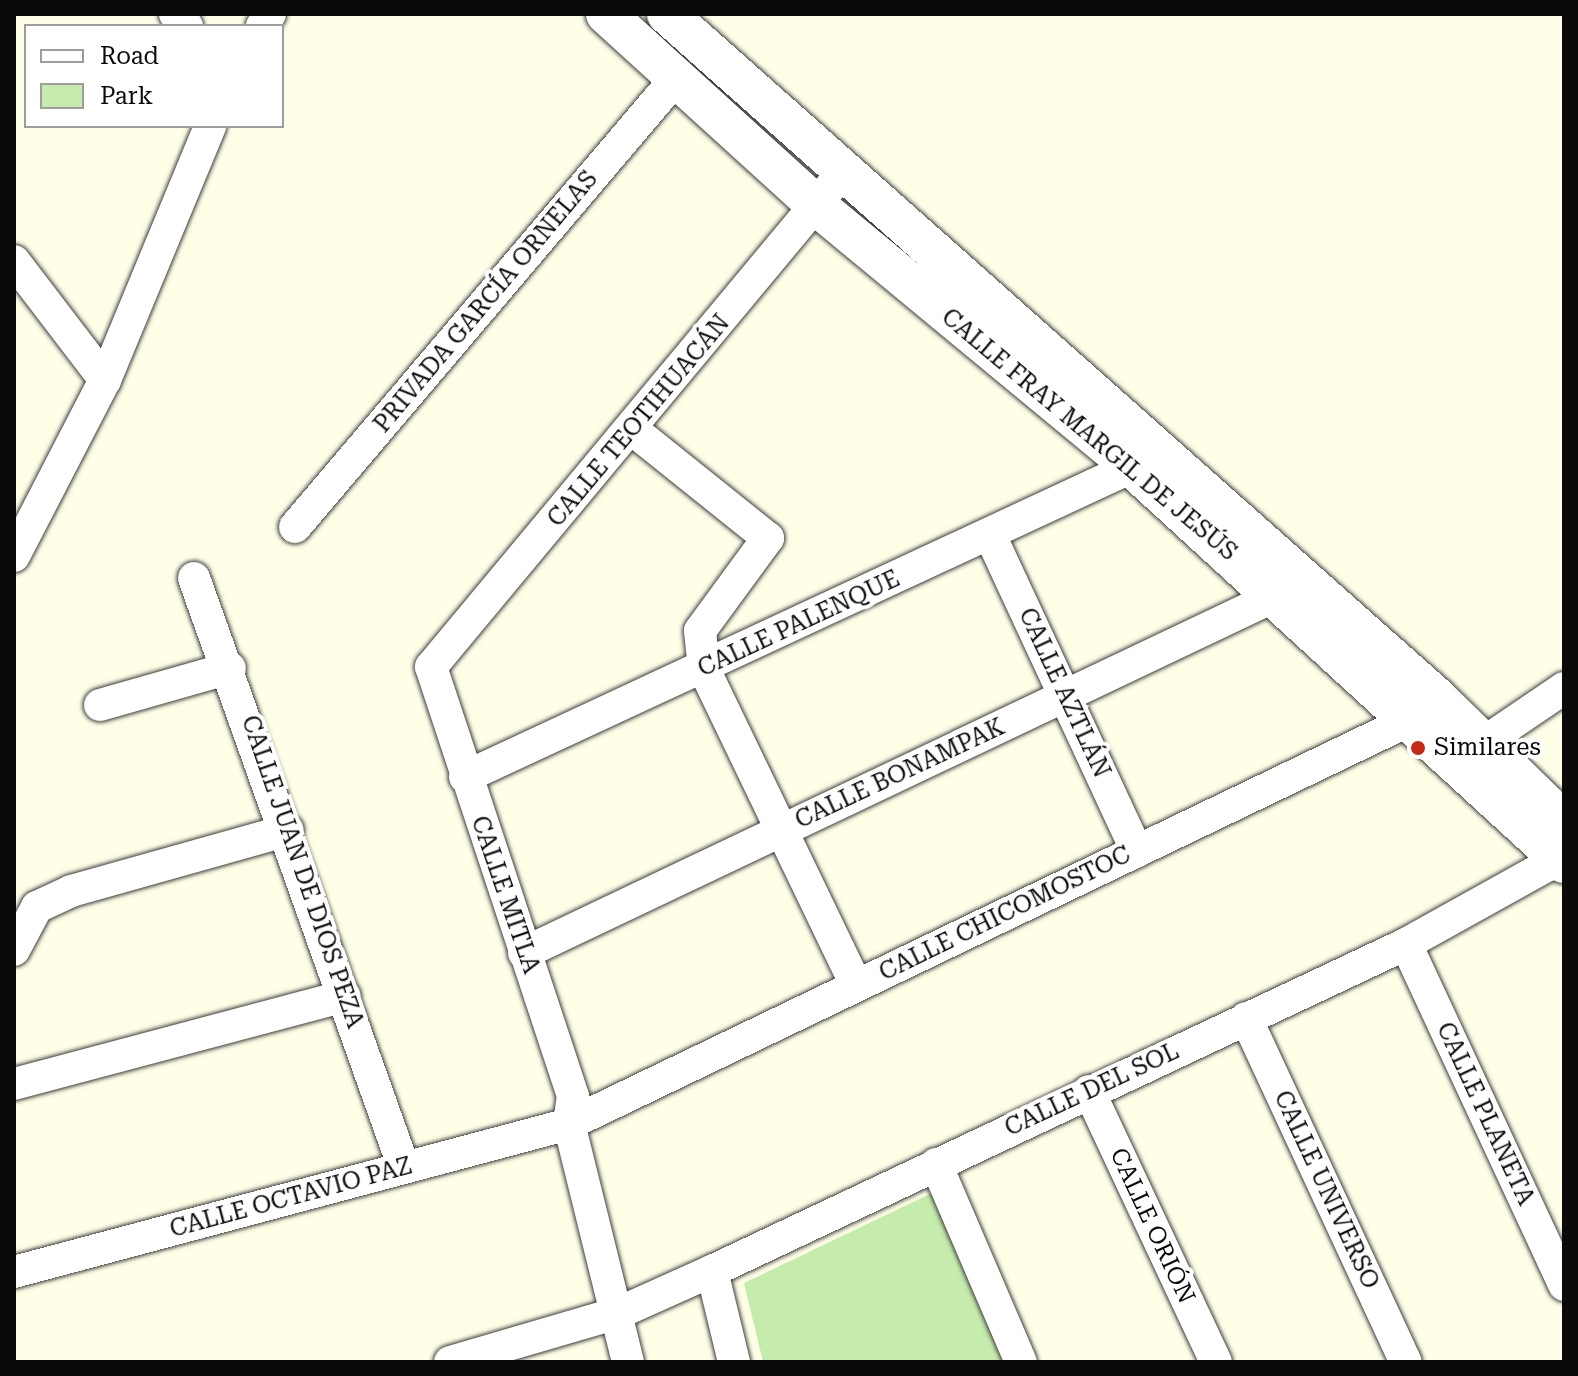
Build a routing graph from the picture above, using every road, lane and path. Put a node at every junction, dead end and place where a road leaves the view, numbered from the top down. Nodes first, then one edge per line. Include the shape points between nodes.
1 (606, 14) edge
2 (667, 14) edge
3 (677, 77) junction
4 (209, 128) edge
5 (843, 172) junction
6 (817, 206) junction
7 (14, 261) edge
8 (105, 380) junction
9 (633, 430) junction
10 (1132, 467) junction
11 (295, 527) dead end
12 (990, 535) junction
13 (14, 556) edge
14 (194, 578) dead end
15 (1275, 596) junction
16 (431, 667) joint
17 (230, 668) junction
18 (704, 669) junction
19 (1564, 688) edge
20 (1067, 695) junction
21 (100, 705) dead end
22 (1422, 709) junction
23 (1468, 752) junction
24 (465, 777) junction
25 (288, 830) junction
26 (781, 831) junction
27 (1563, 850) edge
28 (1137, 851) junction
29 (1406, 944) junction
30 (14, 950) edge
31 (524, 953) junction
32 (856, 985) junction
33 (345, 996) junction
34 (1246, 1018) junction
35 (14, 1084) edge
36 (1089, 1091) junction
37 (569, 1124) junction
38 (936, 1164) junction
39 (404, 1168) junction
40 (712, 1271) junction
41 (14, 1272) edge
42 (1564, 1285) edge
43 (618, 1313) junction
44 (450, 1362) edge
45 (628, 1362) edge
46 (734, 1362) edge
47 (1021, 1362) edge
48 (1216, 1362) edge
49 (1406, 1362) edge

1 - 3 street, CALLE FRAY MARGIL DE JESÚS
2 - 5 street, CALLE FRAY MARGIL DE JESÚS
3 - 6 street, CALLE FRAY MARGIL DE JESÚS
3 - 11 street, PRIVADA GARCÍA ORNELAS
4 - 8 street
5 - 6 street, CALLE TEOTIHUACÁN
5 - 22 street, CALLE FRAY MARGIL DE JESÚS
6 - 9 street, CALLE TEOTIHUACÁN
6 - 10 street, CALLE FRAY MARGIL DE JESÚS
7 - 8 street
8 - 13 street
9 - 16 street, CALLE TEOTIHUACÁN
9 - 18 street via 768,538 700,631
10 - 12 street, CALLE PALENQUE
10 - 15 street, CALLE FRAY MARGIL DE JESÚS
12 - 18 street, CALLE PALENQUE
12 - 20 street, CALLE AZTLÁN
14 - 17 street, CALLE JUAN DE DIOS PEZA
15 - 20 street, CALLE BONAMPAK
15 - 22 street, CALLE FRAY MARGIL DE JESÚS
16 - 24 street, CALLE MITLA
17 - 21 street
17 - 25 street, CALLE JUAN DE DIOS PEZA
18 - 24 street, CALLE PALENQUE
18 - 26 street
19 - 23 street
20 - 26 street, CALLE BONAMPAK
20 - 28 street, CALLE AZTLÁN
22 - 23 street, CALLE FRAY MARGIL DE JESÚS
22 - 28 street, CALLE CHICOMOSTOC
23 - 27 street, CALLE FRAY MARGIL DE JESÚS
24 - 31 street, CALLE MITLA
25 - 30 street via 37,907
25 - 33 street, CALLE JUAN DE DIOS PEZA
26 - 31 street, CALLE BONAMPAK
26 - 32 street
27 - 29 street, CALLE DEL SOL
28 - 32 street, CALLE CHICOMOSTOC
29 - 34 street, CALLE DEL SOL
29 - 42 street, CALLE PLANETA
31 - 37 street, CALLE MITLA via 573,1096
32 - 37 street, CALLE CHICOMOSTOC
33 - 35 street
33 - 39 street, CALLE JUAN DE DIOS PEZA
34 - 36 street, CALLE DEL SOL
34 - 49 street, CALLE UNIVERSO
36 - 38 street, CALLE DEL SOL
36 - 48 street, CALLE ORIÓN
37 - 39 street, CALLE OCTAVIO PAZ
37 - 43 street
38 - 40 street, CALLE DEL SOL
38 - 47 street
39 - 41 street, CALLE OCTAVIO PAZ
40 - 43 street, CALLE DEL SOL
40 - 46 street
43 - 44 street, CALLE DEL SOL
43 - 45 street

